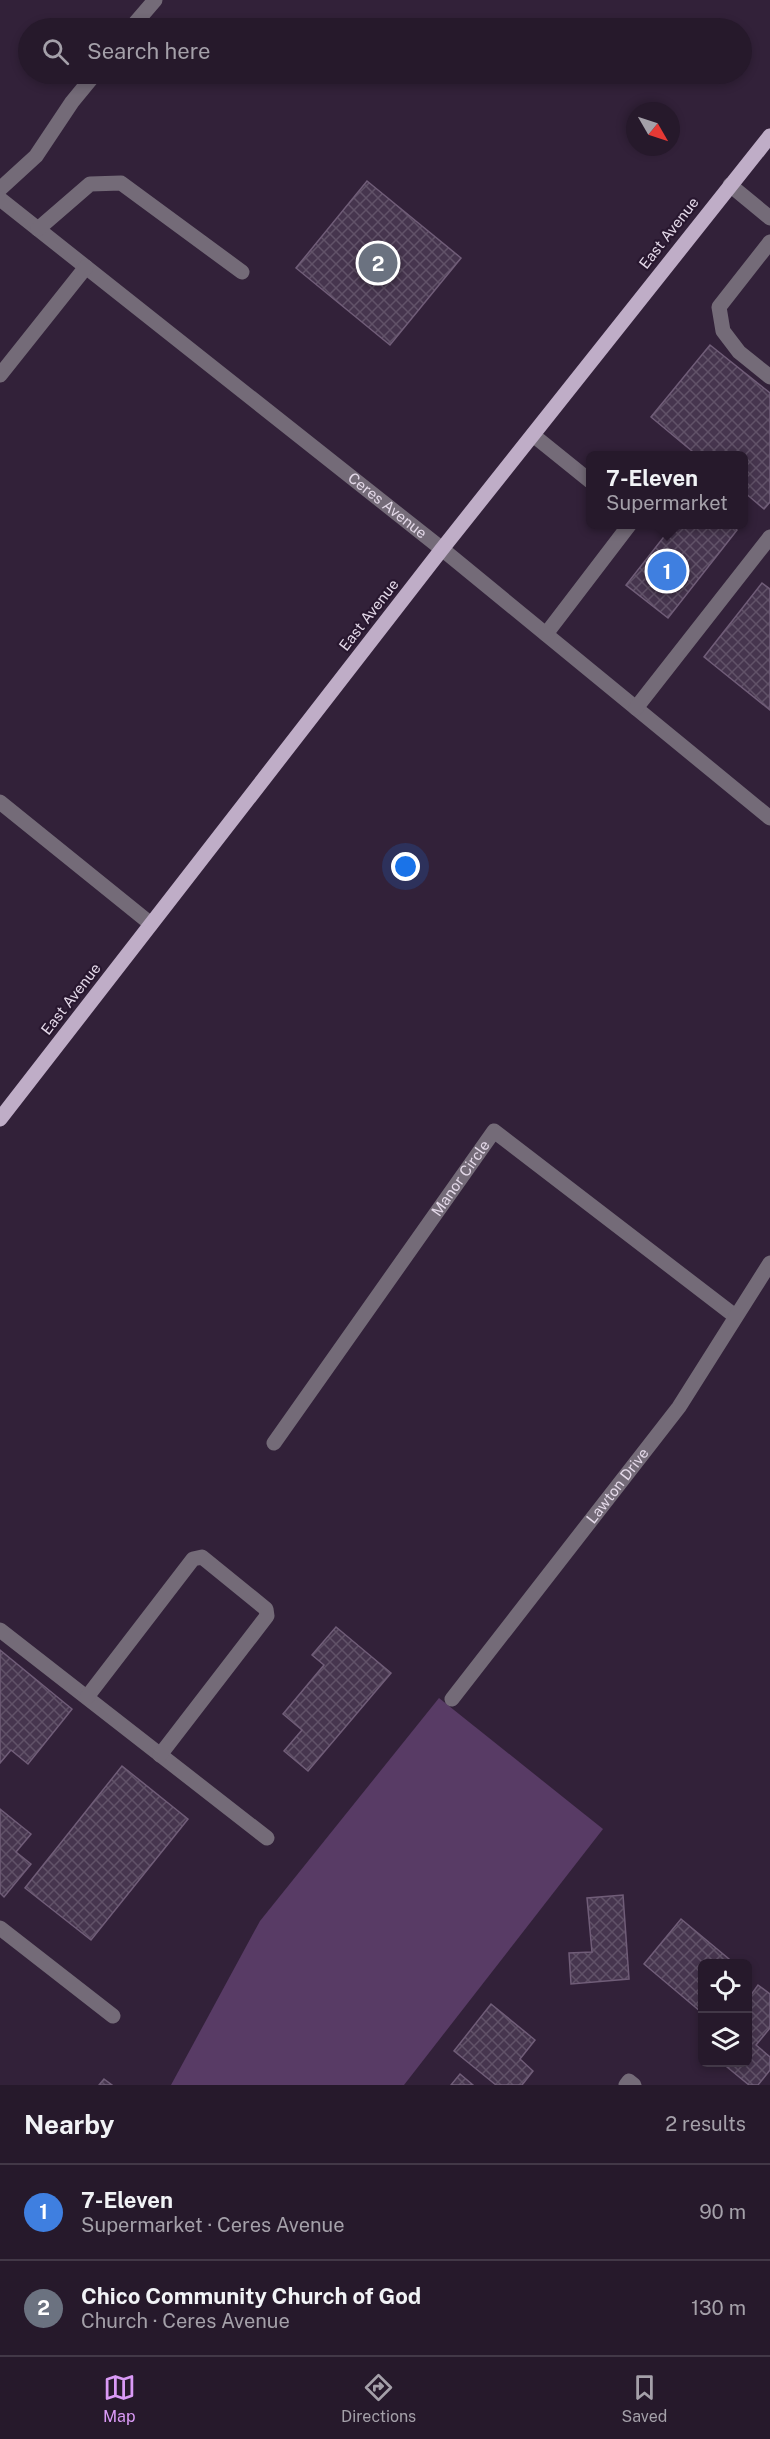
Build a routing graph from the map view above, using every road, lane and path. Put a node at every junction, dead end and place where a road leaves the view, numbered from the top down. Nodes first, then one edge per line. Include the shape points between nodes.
1 (154, 0) edge
2 (139, 18) edge
3 (87, 84) edge
4 (770, 136) edge
5 (730, 185) junction
6 (0, 189) edge
7 (0, 199) edge
8 (770, 218) edge
9 (38, 228) junction
10 (770, 242) edge
11 (86, 267) junction
12 (242, 272) dead end
13 (0, 375) edge
14 (770, 377) edge
15 (533, 435) junction
16 (586, 477) edge
17 (627, 529) edge
18 (770, 537) edge
19 (442, 549) junction
20 (546, 634) junction
21 (636, 708) junction
22 (0, 802) edge
23 (770, 818) edge
24 (152, 924) junction
25 (0, 1119) edge
26 (770, 1263) edge
27 (735, 1316) junction
28 (274, 1443) dead end
29 (0, 1630) edge
30 (87, 1697) junction
31 (452, 1699) dead end
32 (160, 1755) junction
33 (267, 1838) dead end
34 (0, 1928) edge
35 (113, 2016) dead end
36 (626, 2085) edge
37 (634, 2085) edge

1 - 2 street
3 - 6 street via 36,156
4 - 5 main road, East Avenue
5 - 8 street
5 - 15 main road, East Avenue
7 - 9 street, Ceres Avenue
9 - 11 street, Ceres Avenue
9 - 12 street via 90,184 121,183
10 - 14 street via 720,307 723,331 739,352
11 - 13 street
11 - 19 street, Ceres Avenue
15 - 16 street
15 - 19 main road, East Avenue
17 - 20 street
18 - 21 street
19 - 20 street, Ceres Avenue
19 - 24 main road, East Avenue
20 - 21 street, Ceres Avenue
21 - 23 street, Ceres Avenue
22 - 24 street
24 - 25 main road, East Avenue
26 - 27 street, Lawton Drive
27 - 28 street, Manor Circle via 494,1131
27 - 31 street, Lawton Drive via 679,1407
29 - 30 street
30 - 32 street
30 - 32 street via 193,1559 202,1557 266,1609 267,1616
32 - 33 street
34 - 35 street
36 - 37 street via 629,2081

